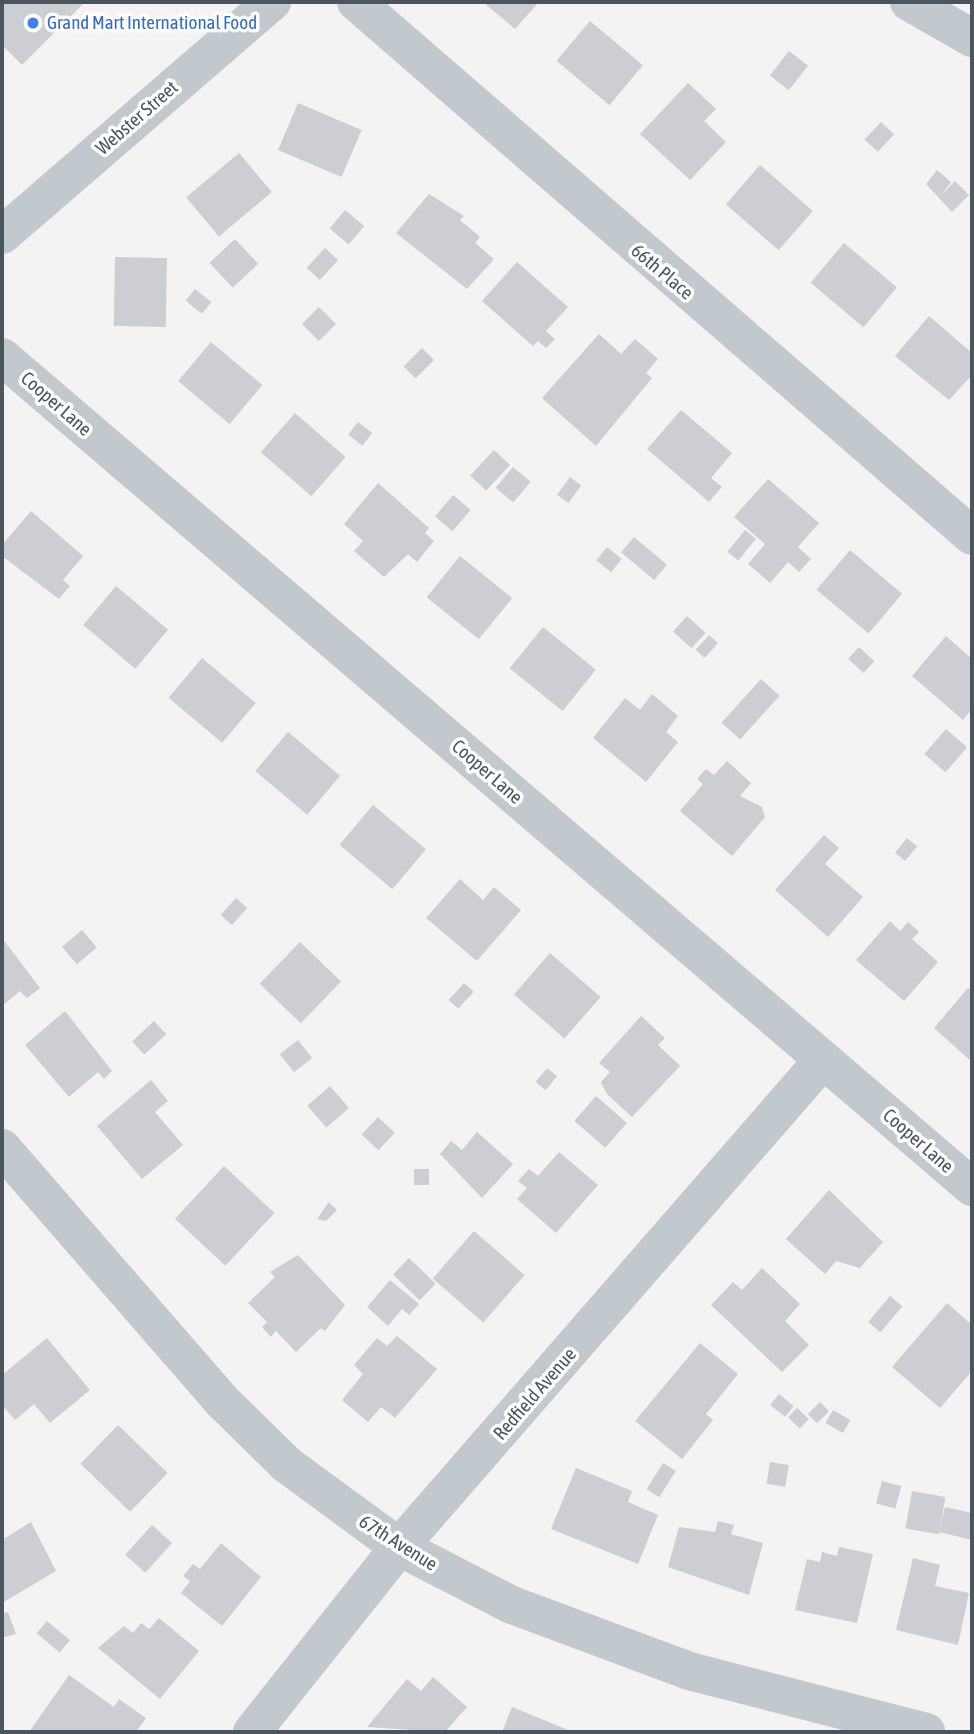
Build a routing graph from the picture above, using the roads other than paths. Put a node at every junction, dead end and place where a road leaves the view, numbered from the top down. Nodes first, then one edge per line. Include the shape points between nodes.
1 (272, 2) edge
2 (356, 2) edge
3 (909, 2) edge
4 (972, 38) edge
5 (2, 235) edge
6 (2, 357) edge
7 (972, 536) edge
8 (823, 1060) junction
9 (2, 1147) edge
10 (972, 1187) edge
11 (400, 1547) junction
12 (252, 1732) edge
13 (926, 1732) edge

1 - 5 street, Webster Street
2 - 7 street, 66th Place
3 - 4 street
6 - 8 street, Cooper Lane
8 - 10 street, Cooper Lane
8 - 11 street, Redfield Avenue
9 - 11 street, 67th Avenue via 222,1401 286,1464
11 - 12 street, Redfield Avenue
11 - 13 street, 67th Avenue via 512,1605 689,1671

